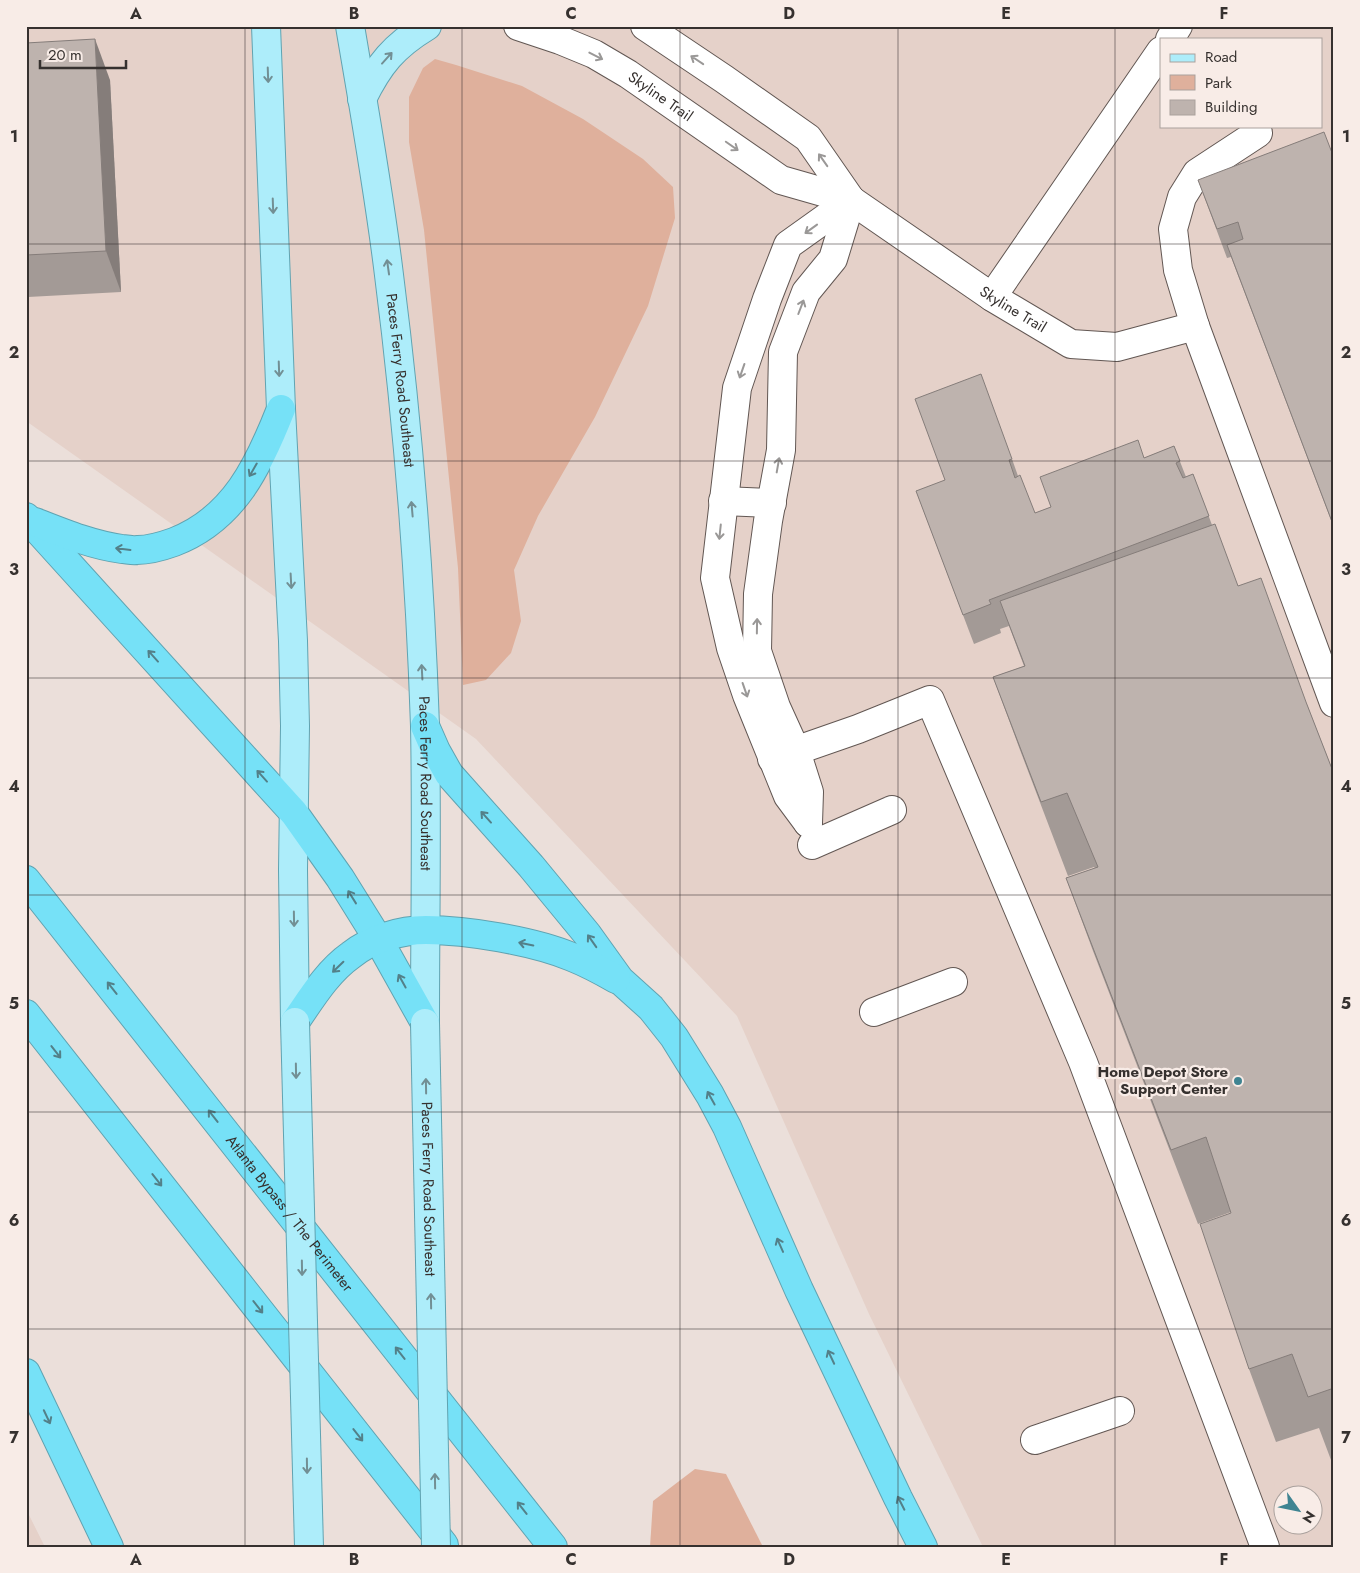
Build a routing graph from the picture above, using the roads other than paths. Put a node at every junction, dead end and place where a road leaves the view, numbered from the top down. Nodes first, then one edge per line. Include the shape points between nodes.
1 (266, 26) edge
2 (350, 26) edge
3 (428, 26) edge
4 (518, 26) edge
5 (646, 26) edge
6 (1178, 26) edge
7 (562, 33) edge
8 (1171, 38) edge
9 (1160, 52) edge
10 (362, 99) junction
11 (1258, 133) dead end
12 (851, 200) junction
13 (992, 297) junction
14 (1195, 326) junction
15 (280, 409) junction
16 (723, 501) junction
17 (772, 503) junction
18 (28, 519) edge
19 (1334, 703) edge
20 (425, 726) junction
21 (784, 755) junction
22 (892, 810) dead end
23 (294, 813) junction
24 (812, 845) dead end
25 (26, 880) edge
26 (425, 930) junction
27 (378, 939) junction
28 (620, 980) junction
29 (952, 982) dead end
30 (874, 1012) dead end
31 (26, 1014) edge
32 (295, 1022) junction
33 (425, 1023) junction
34 (26, 1373) edge
35 (1120, 1411) dead end
36 (1034, 1440) dead end
37 (108, 1547) edge
38 (309, 1547) edge
39 (436, 1547) edge
40 (445, 1547) edge
41 (553, 1547) edge
42 (923, 1547) edge
43 (1265, 1547) edge

1 -> 15 main road
2 - 10 main road, Paces Ferry Road Southeast
10 -> 3 main road via 380,65 395,49
4 - 7 street, Skyline Trail
12 -> 5 street, Skyline Trail via 808,138
6 - 8 street
7 -> 12 street, Skyline Trail via 628,74 781,180
9 - 13 street
20 -> 10 main road, Paces Ferry Road Southeast via 403,403 389,273
11 - 14 street via 1197,173 1182,197 1173,229 1178,270
12 - 13 street, Skyline Trail
12 -> 16 street via 788,245 737,388
17 -> 12 street via 781,450 783,352 806,292 833,259
13 - 14 street, Skyline Trail via 1070,344 1117,347
14 - 19 street
15 -> 18 highway via 262,455 238,493 225,510 187,537 137,550 105,546
15 -> 23 main road via 294,641
16 - 17 street
16 -> 21 street via 715,578 747,695
21 -> 17 street via 776,707 757,651 758,594
23 -> 18 highway
20 - 26 main road, Paces Ferry Road Southeast
28 -> 20 highway via 531,866 450,774
21 - 43 street via 930,700 1084,1062
22 - 24 street
27 -> 23 highway
23 -> 32 main road
41 -> 25 highway, Atlanta Bypass / The Perimeter
26 - 27 highway
28 -> 26 highway via 571,956 544,948 505,939
26 - 33 main road, Paces Ferry Road Southeast
27 -> 32 highway via 351,954 316,992
33 -> 27 highway
42 -> 28 highway via 808,1307 723,1119 674,1036 651,1008
29 - 30 street
31 -> 40 highway
32 -> 38 main road, bridge
39 -> 33 main road, Paces Ferry Road Southeast, bridge
34 -> 37 highway
35 - 36 street

